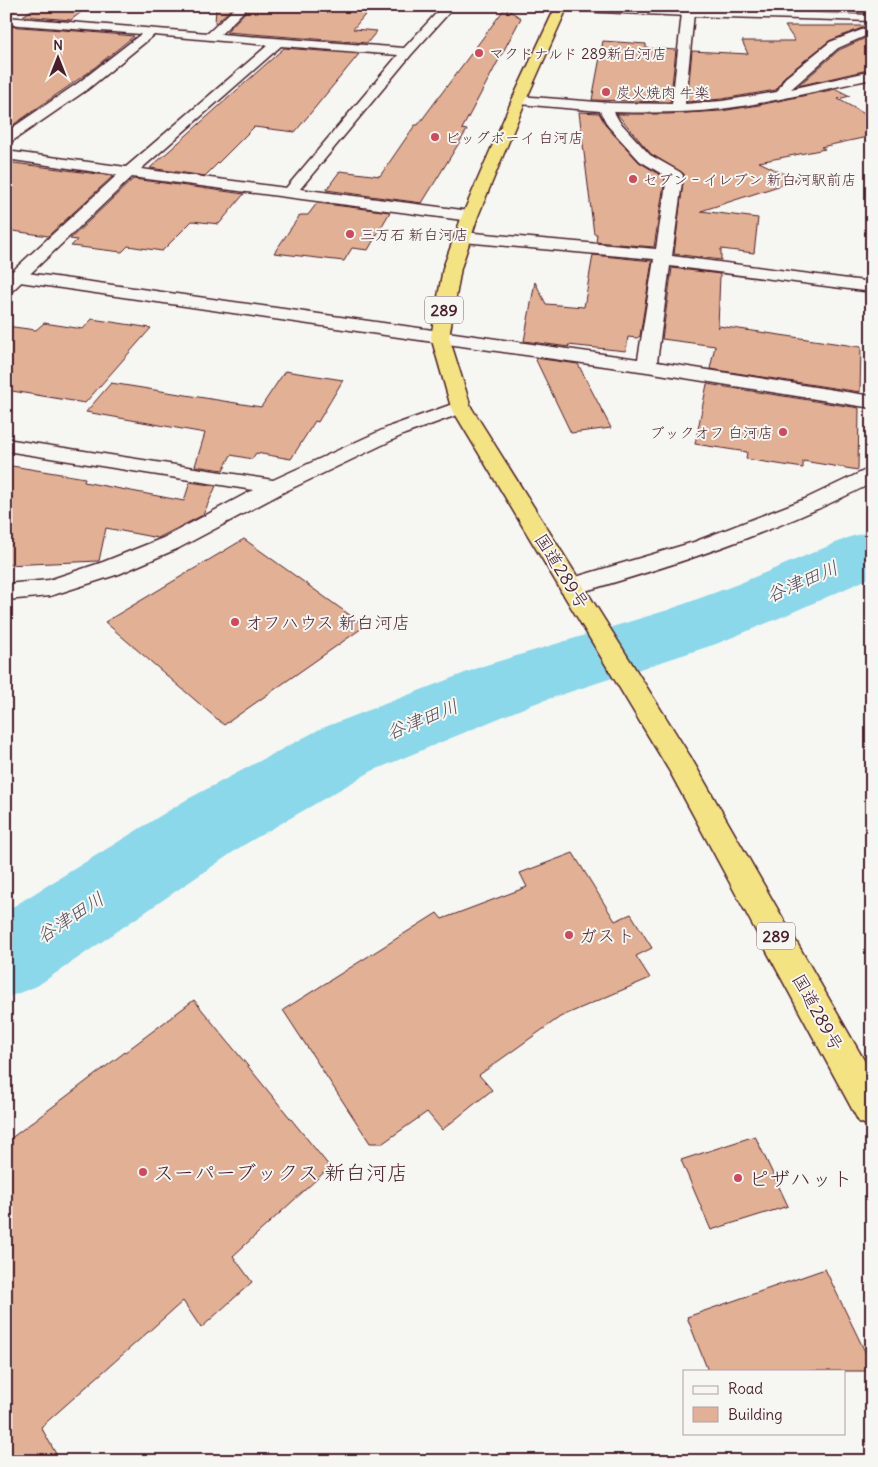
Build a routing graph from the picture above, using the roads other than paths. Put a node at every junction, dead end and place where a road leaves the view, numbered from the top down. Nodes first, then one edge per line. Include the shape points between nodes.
1 (14, 6) edge
2 (244, 6) edge
3 (450, 6) edge
4 (536, 6) edge
5 (561, 7) edge
6 (6, 10) edge
7 (761, 11) edge
8 (688, 13) junction
9 (872, 18) edge
10 (6, 20) edge
11 (872, 29) edge
12 (151, 32) junction
13 (211, 36) junction
14 (279, 41) junction
15 (407, 52) junction
16 (872, 75) edge
17 (784, 93) junction
18 (519, 100) junction
19 (605, 107) junction
20 (678, 108) junction
21 (6, 139) edge
22 (6, 155) edge
23 (129, 172) junction
24 (290, 192) junction
25 (470, 216) junction
26 (463, 237) junction
27 (663, 257) junction
28 (10, 279) edge
29 (872, 287) edge
30 (440, 337) junction
31 (647, 366) junction
32 (872, 402) edge
33 (461, 407) junction
34 (6, 445) edge
35 (872, 474) edge
36 (276, 487) junction
37 (6, 592) edge
38 (575, 594) junction
39 (872, 1109) edge

1 - 6 street
2 - 13 street
3 - 15 street
4 - 5 street
5 - 8 street
5 - 18 highway, 国道289号 / 289
7 - 8 street
7 - 9 street
8 - 20 street
10 - 12 street
11 - 17 street via 834,45 790,81
12 - 13 street
12 - 21 street via 83,86
13 - 14 street
14 - 15 street
14 - 23 street
15 - 24 street
16 - 17 street
17 - 20 street via 734,104
18 - 19 street
18 - 25 highway, 国道289号 / 289
19 - 20 street
19 - 27 street via 613,123 645,158 675,175
22 - 23 street
23 - 24 street
23 - 28 street
24 - 25 street
25 - 26 highway, 国道289号 / 289
26 - 27 street
26 - 30 highway, 国道289号 / 289 via 452,268
27 - 29 street
27 - 31 street
28 - 30 street
30 - 31 street
30 - 33 highway, 国道289号 / 289
31 - 32 street
33 - 36 street via 398,430
33 - 38 highway, 国道289号 / 289
34 - 36 street
35 - 38 street via 813,504
36 - 37 street via 171,543 111,568 50,588
38 - 39 highway, 国道289号 / 289 via 680,764

